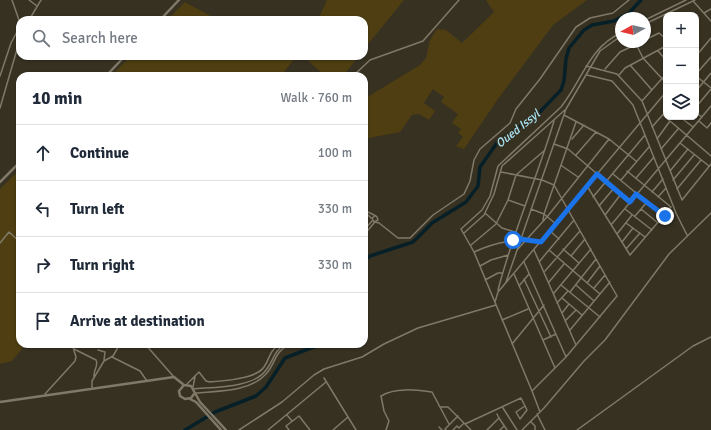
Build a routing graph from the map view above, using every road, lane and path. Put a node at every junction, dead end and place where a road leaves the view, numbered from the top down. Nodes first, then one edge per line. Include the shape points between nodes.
1 (12, 0) edge
2 (29, 0) edge
3 (41, 0) edge
4 (179, 0) edge
5 (459, 0) edge
6 (629, 0) edge
7 (686, 0) edge
8 (694, 0) edge
9 (37, 6) junction
10 (711, 9) edge
11 (704, 13) junction
12 (17, 16) edge
13 (31, 16) edge
14 (164, 16) edge
15 (651, 17) edge
16 (651, 21) edge
17 (711, 21) edge
18 (16, 34) edge
19 (615, 36) edge
20 (663, 36) edge
21 (651, 37) edge
22 (711, 38) edge
23 (615, 40) edge
24 (629, 48) edge
25 (638, 48) edge
26 (663, 48) edge
27 (658, 51) junction
28 (699, 52) edge
29 (16, 54) edge
30 (663, 57) edge
31 (711, 57) edge
32 (643, 58) junction
33 (121, 60) edge
34 (630, 65) junction
35 (586, 66) junction
36 (591, 66) junction
37 (605, 70) junction
38 (699, 71) edge
39 (110, 72) edge
40 (357, 72) edge
41 (711, 73) edge
42 (586, 75) junction
43 (619, 75) junction
44 (0, 76) edge
45 (699, 78) edge
46 (662, 79) joint
47 (703, 83) junction
48 (699, 88) edge
49 (711, 89) edge
50 (652, 90) junction
51 (663, 96) edge
52 (642, 101) junction
53 (699, 103) edge
54 (711, 106) edge
55 (0, 108) edge
56 (566, 109) junction
57 (564, 115) junction
58 (647, 115) junction
59 (663, 115) edge
60 (699, 115) edge
61 (702, 117) junction
62 (554, 121) junction
63 (685, 121) edge
64 (699, 121) junction
65 (576, 122) junction
66 (641, 122) junction
67 (670, 122) joint
68 (711, 123) edge
69 (584, 125) junction
70 (652, 127) junction
71 (678, 128) junction
72 (693, 128) junction
73 (596, 132) junction
74 (645, 135) junction
75 (687, 135) junction
76 (609, 139) junction
77 (656, 139) junction
78 (571, 140) junction
79 (680, 143) junction
80 (554, 144) junction
81 (650, 146) junction
82 (619, 148) junction
83 (568, 149) junction
84 (661, 149) junction
85 (688, 149) junction
86 (546, 150) junction
87 (629, 155) junction
88 (695, 155) junction
89 (576, 156) junction
90 (711, 156) edge
91 (654, 157) junction
92 (666, 160) junction
93 (701, 160) junction
94 (636, 161) junction
95 (710, 165) edge
96 (16, 166) edge
97 (562, 166) junction
98 (588, 166) junction
99 (658, 168) junction
100 (627, 171) junction
101 (670, 171) junction
102 (501, 172) junction
103 (597, 174) junction
104 (613, 174) junction
105 (516, 175) junction
106 (578, 177) junction
107 (636, 178) junction
108 (535, 179) junction
109 (663, 179) junction
110 (542, 180) junction
111 (621, 180) junction
112 (673, 180) junction
113 (0, 182) edge
114 (606, 182) junction
115 (554, 185) junction
116 (643, 185) junction
117 (587, 186) junction
118 (614, 188) junction
119 (666, 188) junction
120 (677, 189) junction
121 (652, 192) junction
122 (621, 194) junction
123 (636, 194) junction
124 (593, 197) junction
125 (561, 198) junction
126 (658, 198) junction
127 (508, 200) junction
128 (630, 202) junction
129 (647, 202) junction
130 (525, 206) junction
131 (599, 206) junction
132 (531, 209) junction
133 (568, 209) junction
134 (624, 209) junction
135 (641, 209) junction
136 (368, 213) edge
137 (485, 213) junction
138 (711, 213) edge
139 (544, 214) junction
140 (605, 215) junction
141 (368, 216) edge
142 (375, 216) junction
143 (634, 216) junction
144 (665, 216) junction
145 (547, 217) junction
146 (378, 219) junction
147 (372, 220) junction
148 (574, 220) junction
149 (543, 221) junction
150 (375, 222) junction
151 (626, 222) junction
152 (379, 223) junction
153 (658, 223) junction
154 (496, 224) junction
155 (556, 224) junction
156 (368, 225) edge
157 (611, 225) junction
158 (633, 228) junction
159 (368, 230) edge
160 (580, 230) junction
161 (652, 230) junction
162 (550, 231) junction
163 (515, 232) junction
164 (464, 233) junction
165 (640, 233) junction
166 (617, 234) junction
167 (688, 235) junction
168 (646, 237) junction
169 (16, 238) edge
170 (520, 239) junction
171 (559, 239) junction
172 (585, 239) junction
173 (513, 240) junction
174 (528, 240) junction
175 (541, 242) junction
176 (622, 242) junction
177 (0, 243) edge
178 (471, 245) junction
179 (590, 248) junction
180 (563, 249) junction
181 (626, 249) junction
182 (534, 250) junction
183 (549, 250) junction
184 (516, 251) junction
185 (474, 252) junction
186 (508, 255) junction
187 (571, 256) junction
188 (557, 258) junction
189 (596, 259) junction
190 (524, 262) junction
191 (539, 262) junction
192 (579, 263) junction
193 (564, 264) junction
194 (480, 266) junction
195 (600, 266) junction
196 (573, 270) junction
197 (544, 272) junction
198 (503, 273) junction
199 (514, 274) junction
200 (529, 274) junction
201 (605, 274) junction
202 (581, 278) junction
203 (524, 279) junction
204 (485, 280) junction
205 (549, 282) junction
206 (610, 282) junction
207 (505, 283) junction
208 (587, 283) junction
209 (561, 285) junction
210 (576, 285) junction
211 (519, 287) junction
212 (593, 289) junction
213 (498, 292) junction
214 (569, 292) junction
215 (554, 294) junction
216 (600, 294) junction
217 (562, 298) junction
218 (594, 301) junction
219 (495, 302) junction
220 (557, 303) junction
221 (570, 304) junction
222 (496, 305) junction
223 (544, 305) junction
224 (588, 308) junction
225 (528, 309) junction
226 (539, 310) junction
227 (576, 310) junction
228 (562, 313) junction
229 (582, 315) junction
230 (533, 318) junction
231 (600, 318) junction
232 (502, 320) junction
233 (565, 321) junction
234 (569, 330) junction
235 (556, 334) junction
236 (551, 337) junction
237 (711, 337) edge
238 (543, 340) junction
239 (512, 344) junction
240 (576, 345) junction
241 (74, 348) joint
242 (117, 348) edge
243 (148, 348) edge
244 (276, 348) edge
245 (280, 348) edge
246 (284, 348) edge
247 (98, 350) dead end
248 (111, 357) junction
249 (566, 357) junction
250 (104, 361) junction
251 (555, 369) junction
252 (94, 377) junction
253 (174, 377) junction
254 (195, 377) junction
255 (324, 378) dead end
256 (147, 381) junction
257 (178, 381) junction
258 (326, 382) junction
259 (237, 384) junction
260 (185, 385) junction
261 (231, 385) junction
262 (211, 387) junction
263 (193, 388) junction
264 (237, 388) junction
265 (92, 389) junction
266 (180, 389) junction
267 (232, 389) junction
268 (211, 391) junction
269 (532, 391) junction
270 (194, 393) junction
271 (44, 396) junction
272 (190, 399) junction
273 (0, 402) edge
274 (525, 406) junction
275 (441, 407) junction
276 (503, 407) junction
277 (205, 411) junction
278 (540, 412) junction
279 (497, 414) dead end
280 (537, 414) junction
281 (287, 415) junction
282 (458, 416) junction
283 (348, 418) junction
284 (499, 418) junction
285 (213, 419) junction
286 (292, 421) junction
287 (530, 421) junction
288 (465, 423) junction
289 (449, 424) junction
290 (504, 426) junction
291 (439, 427) dead end
292 (460, 429) edge
293 (516, 429) edge
294 (221, 430) edge
295 (226, 430) edge
296 (239, 430) edge
297 (268, 430) edge
298 (289, 430) edge
299 (310, 430) edge
300 (333, 430) edge
301 (356, 430) edge
302 (386, 430) edge
303 (445, 430) edge
304 (453, 430) edge
305 (471, 430) edge
306 (487, 430) edge
307 (500, 430) edge
308 (507, 430) edge
309 (512, 430) edge
310 (522, 430) edge
311 (535, 430) edge
312 (545, 430) edge
313 (577, 430) edge

1 - 12 street
2 - 9 street
3 - 9 street
4 - 14 street
5 - 40 street via 423,41 370,60
6 - 152 street via 613,13 590,18 573,31 516,109 510,123 480,149 474,160 470,181 460,198 433,215 410,238 398,238
7 - 15 street
8 - 11 street
8 - 16 street
9 - 13 street
10 - 11 street
11 - 17 street
18 - 44 street
19 - 35 street via 603,43
20 - 21 street via 659,33
22 - 28 street
23 - 36 street via 600,51
24 - 37 street via 620,52
25 - 32 street
26 - 27 street
27 - 30 street
27 - 32 street
29 - 55 street
31 - 38 street
32 - 34 street
32 - 46 street
33 - 39 street
34 - 43 street
34 - 50 street
35 - 36 street
35 - 164 street via 562,107 498,166 490,196 482,210 461,229
36 - 37 street
36 - 42 street
37 - 43 street
41 - 47 street
42 - 56 street
42 - 66 street via 612,80 634,105
43 - 52 street
45 - 47 street
46 - 50 street
47 - 48 street
47 - 49 street
49 - 53 street
50 - 52 street
51 - 58 street
52 - 58 street
54 - 61 street
56 - 57 street
56 - 62 street
57 - 65 street
57 - 80 street
58 - 66 street
58 - 70 street
59 - 70 street
60 - 61 street
61 - 64 street
62 - 86 street
62 - 102 street via 502,166
63 - 72 street
64 - 68 street via 707,128
64 - 72 street
65 - 69 street
65 - 78 street
66 - 74 street
66 - 82 street
67 - 71 street
67 - 77 street
69 - 73 street
69 - 78 street
70 - 77 street
71 - 75 street
71 - 84 street
72 - 75 street
73 - 76 street
73 - 89 street
74 - 81 street
74 - 87 street
75 - 79 street
75 - 90 street
76 - 82 street
76 - 98 street
77 - 84 street
78 - 83 street
79 - 85 street
79 - 92 street
80 - 83 street
80 - 110 street
81 - 91 street
81 - 94 street
82 - 87 street
82 - 103 street
83 - 89 street
83 - 97 street
84 - 92 street
85 - 88 street
85 - 101 street
86 - 105 street
86 - 108 street
87 - 94 street
87 - 104 street
88 - 93 street
88 - 112 street
89 - 98 street
91 - 99 street
91 - 107 street
92 - 99 street
92 - 101 street
93 - 95 street
93 - 120 street
94 - 100 street
95 - 120 street via 682,200
96 - 113 street
97 - 106 street
97 - 115 street
98 - 103 street
98 - 106 street
99 - 109 street
99 - 116 street
100 - 107 street
100 - 111 street
101 - 112 street
102 - 105 street
102 - 137 street
103 - 114 street
103 - 117 street
104 - 111 street
104 - 114 street
105 - 108 street
105 - 127 street
106 - 125 street
107 - 116 street
108 - 110 street
108 - 130 street
109 - 119 street
109 - 121 street
110 - 115 street
110 - 132 street
111 - 123 street
112 - 120 street
114 - 118 street
114 - 124 street
115 - 125 street
115 - 139 street
116 - 121 street
116 - 123 street
117 - 124 street
117 - 133 street
118 - 122 street
118 - 131 street
119 - 126 street
119 - 167 street
121 - 126 street
122 - 128 street
122 - 140 street
123 - 128 street
123 - 129 street
124 - 131 street
125 - 133 street
125 - 145 street
126 - 144 street via 670,207
127 - 130 street
127 - 154 street
128 - 134 street
129 - 135 street
129 - 144 street
130 - 163 street
131 - 140 street
132 - 139 street
132 - 170 street
133 - 148 street
133 - 155 street
134 - 143 street
134 - 157 street
135 - 143 street
135 - 153 street
136 - 142 street
137 - 154 street
137 - 164 street
138 - 167 street
139 - 145 street
139 - 149 street
140 - 157 street
141 - 147 street
142 - 146 street
142 - 147 street
143 - 151 street
143 - 161 street
144 - 153 street
145 - 149 street
145 - 155 street
146 - 150 street
146 - 152 street
147 - 150 street
147 - 156 street
148 - 160 street
148 - 171 street
149 - 174 street
150 - 152 street
150 - 159 street
151 - 158 street
151 - 166 street
153 - 161 street
154 - 163 street
154 - 178 street
155 - 162 street
157 - 166 street
158 - 165 street
158 - 176 street
160 - 172 street
160 - 180 street
161 - 168 street
162 - 171 street
162 - 175 street
163 - 173 street
164 - 178 street
165 - 168 street
165 - 181 street
166 - 176 street
167 - 278 street via 669,254 605,340
168 - 181 street via 630,255
169 - 177 street via 9,232
170 - 173 street
170 - 174 street
170 - 184 street
171 - 183 street
172 - 179 street
172 - 187 street
173 - 185 street
173 - 186 street
174 - 175 street
174 - 184 street
175 - 182 street
176 - 181 street
178 - 185 street
179 - 189 street
179 - 192 street
180 - 187 street
180 - 188 street
182 - 190 street
182 - 191 street
183 - 188 street
183 - 191 street
184 - 207 street
185 - 194 street
186 - 194 street
186 - 198 street
187 - 192 street
188 - 193 street
188 - 197 street
189 - 195 street
189 - 202 street
190 - 199 street
190 - 200 street
191 - 197 street
192 - 196 street
193 - 196 street
193 - 205 street
194 - 204 street
195 - 201 street
195 - 208 street
196 - 202 street
196 - 209 street
197 - 205 street
198 - 204 street
198 - 213 street
199 - 207 street
199 - 211 street
200 - 203 street
200 - 223 street
201 - 206 street
201 - 212 street
202 - 208 street
202 - 210 street
203 - 211 street
203 - 226 street
204 - 219 street
205 - 215 street
206 - 216 street
206 - 231 street via 617,296
207 - 213 street
208 - 212 street
209 - 214 street
209 - 215 street
210 - 214 street
210 - 218 street
211 - 225 street
212 - 216 street
213 - 219 street
214 - 217 street
214 - 224 street
215 - 220 street
216 - 218 street
217 - 220 street
217 - 221 street
218 - 224 street
219 - 222 street
220 - 228 street
221 - 227 street
221 - 228 street
222 - 232 street
222 - 296 street via 418,328 362,357 324,369 282,402
223 - 226 street
223 - 235 street
224 - 229 street
224 - 231 street
225 - 230 street
225 - 232 street
226 - 230 street
226 - 236 street
227 - 229 street
227 - 233 street
228 - 233 street
229 - 234 street
230 - 238 street
230 - 239 street
231 - 240 street
232 - 239 street
233 - 234 street
234 - 240 street
235 - 236 street
235 - 249 street
236 - 238 street
237 - 313 street via 693,346
238 - 251 street
239 - 269 street
240 - 249 street
241 - 252 street via 96,360
241 - 271 street via 74,363
242 - 248 street
243 - 253 street
244 - 254 street via 268,356 263,368 246,378 210,382 199,372
245 - 259 street via 275,352 263,373 248,382
246 - 264 street via 278,352 264,376
247 - 250 street via 105,352
248 - 250 street
248 - 256 street via 140,371
249 - 251 street
250 - 252 street
251 - 269 street
252 - 265 street via 91,382
253 - 256 street
253 - 257 street
254 - 260 street
254 - 263 street
255 - 258 street
256 - 265 street
257 - 260 street
257 - 266 street
258 - 281 street
258 - 283 street
259 - 261 street
259 - 264 street
260 - 263 street
260 - 266 street
261 - 262 street
261 - 267 street
262 - 263 street
262 - 268 street
263 - 270 street
264 - 267 street
265 - 271 street
266 - 272 street via 181,398
267 - 268 street
268 - 270 street
269 - 278 street
270 - 272 street
270 - 277 street
271 - 273 street
272 - 277 street
274 - 274 street via 527,410 520,419 516,412
274 - 276 street via 521,398
275 - 282 street via 448,407
275 - 289 street
275 - 302 street via 432,392 412,390 388,393 381,396 384,412 389,421
276 - 288 street
276 - 293 street
277 - 285 street
278 - 280 street
279 - 284 street
280 - 287 street
280 - 312 street
281 - 286 street
281 - 297 street
282 - 288 street
282 - 289 street
283 - 300 street
283 - 301 street
284 - 290 street
284 - 306 street
285 - 294 street
285 - 295 street
286 - 298 street via 286,426
286 - 299 street via 299,416
287 - 310 street
287 - 311 street via 535,425
288 - 292 street
288 - 305 street
289 - 303 street
290 - 307 street
290 - 308 street
291 - 303 street
292 - 304 street via 457,426
293 - 309 street

